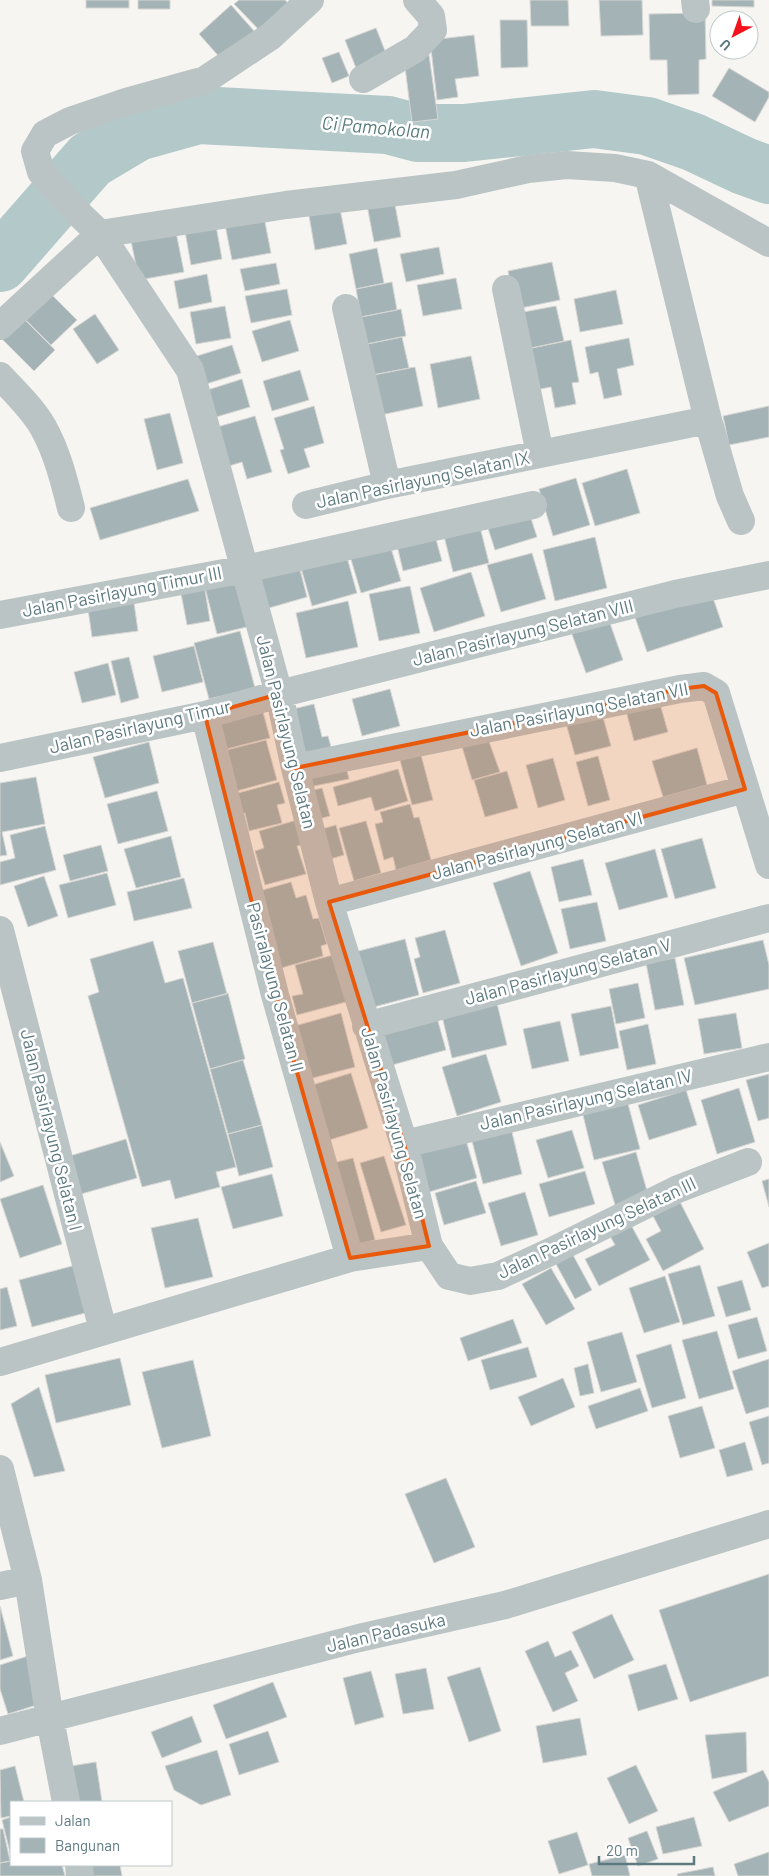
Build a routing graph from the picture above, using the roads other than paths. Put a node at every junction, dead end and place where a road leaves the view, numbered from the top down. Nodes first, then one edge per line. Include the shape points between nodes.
1 (310, 0) edge
2 (417, 0) edge
3 (363, 79) dead end
4 (648, 175) junction
5 (100, 234) junction
6 (769, 243) edge
7 (506, 289) dead end
8 (346, 308) dead end
9 (0, 326) edge
10 (0, 376) edge
11 (708, 420) junction
12 (540, 454) junction
13 (387, 485) junction
14 (306, 505) dead end
15 (533, 505) dead end
16 (71, 508) dead end
17 (742, 521) dead end
18 (244, 569) junction
19 (769, 575) edge
20 (0, 615) edge
21 (279, 694) junction
22 (205, 715) junction
23 (0, 758) edge
24 (295, 768) junction
25 (745, 789) junction
26 (769, 865) edge
27 (329, 902) junction
28 (769, 918) edge
29 (0, 930) edge
30 (366, 1026) junction
31 (769, 1057) edge
32 (404, 1144) junction
33 (748, 1162) dead end
34 (429, 1246) junction
35 (350, 1258) junction
36 (103, 1330) junction
37 (0, 1362) edge
38 (0, 1470) edge
39 (769, 1524) edge
40 (28, 1580) junction
41 (0, 1586) edge
42 (50, 1719) junction
43 (0, 1731) edge
44 (66, 1801) edge

1 - 5 street via 271,36 205,80 116,105 70,121 45,134 35,151 41,172
2 - 3 street via 430,16 433,30 415,49
4 - 5 street via 616,168 567,165 528,169 456,185 286,205
4 - 6 street
4 - 11 street
5 - 9 street
5 - 18 street via 190,370
7 - 12 street
8 - 13 street
10 - 16 street via 42,426 61,467
11 - 12 street, Jalan Pasirlayung Selatan IX
11 - 17 street via 730,496
12 - 13 street, Jalan Pasirlayung Selatan IX
13 - 14 street, Jalan Pasirlayung Selatan IX
15 - 18 street, Jalan Pasirlayung Timur III
18 - 20 street, Jalan Pasirlayung Timur III
18 - 21 street, Jalan Pasirlayung Selatan
19 - 21 street, Jalan Pasirlayung Selatan VIII via 675,594
21 - 22 street, Jalan Pasirlayung Timur
21 - 24 street, Jalan Pasirlayung Selatan
22 - 23 street, Jalan Pasirlayung Timur
22 - 35 street, Pasiralayung Selatan II via 275,995
24 - 25 street, Jalan Pasirlayung Selatan VII via 704,686 716,693
24 - 27 street, Jalan Pasirlayung Selatan
25 - 26 street, Jalan Pasirlayung Selatan VII
25 - 27 street, Jalan Pasirlayung Selatan VI
27 - 30 street, Jalan Pasirlayung Selatan
28 - 30 street, Jalan Pasirlayung Selatan V
29 - 36 street, Jalan Pasirlayung Selatan I
30 - 32 street, Jalan Pasirlayung Selatan
31 - 32 street, Jalan Pasirlayung Selatan IV
32 - 34 street, Jalan Pasirlayung Selatan
33 - 34 street, Jalan Pasirlayung Selatan III via 678,1189 498,1276 470,1281 449,1276
34 - 35 street
35 - 36 street
36 - 37 street
38 - 40 street
39 - 42 street, Jalan Padasuka via 505,1605 359,1638
40 - 41 street
40 - 42 street
42 - 43 street, Jalan Padasuka
42 - 44 street

